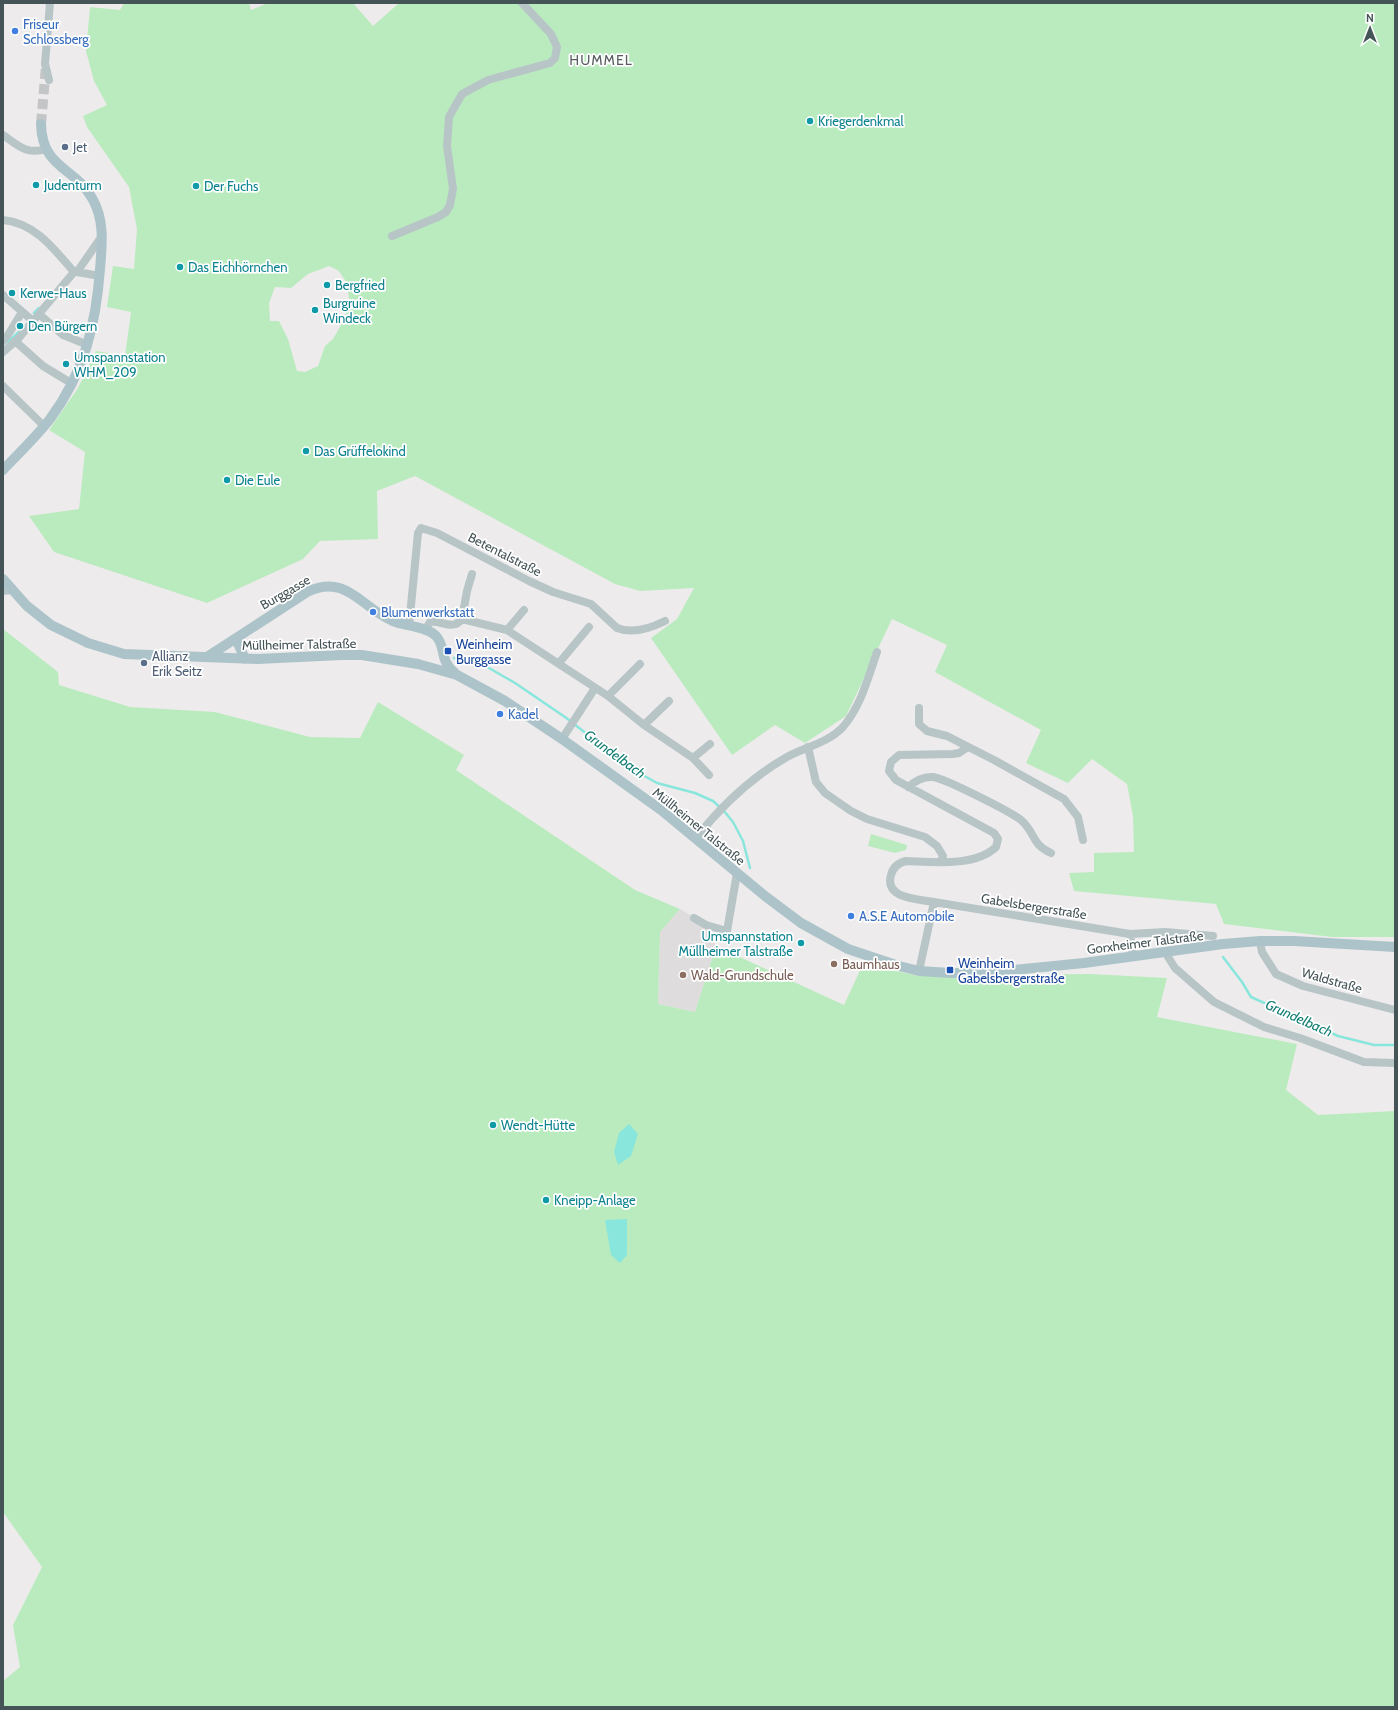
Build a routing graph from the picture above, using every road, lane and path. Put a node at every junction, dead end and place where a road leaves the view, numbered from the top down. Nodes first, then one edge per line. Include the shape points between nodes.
1 (50, 3) edge
2 (522, 3) edge
3 (49, 80) dead end
4 (41, 124) tunnel mouth
5 (3, 135) edge
6 (47, 149) junction
7 (3, 220) edge
8 (102, 235) junction
9 (392, 236) dead end
10 (76, 272) junction
11 (100, 276) junction
12 (3, 295) edge
13 (22, 312) junction
14 (39, 314) junction
15 (33, 321) junction
16 (15, 342) junction
17 (88, 345) junction
18 (4, 346) edge
19 (71, 383) junction
20 (3, 386) edge
21 (44, 426) junction
22 (3, 470) edge
23 (472, 574) dead end
24 (3, 579) edge
25 (7, 591) edge
26 (524, 610) dead end
27 (462, 619) junction
28 (666, 621) dead end
29 (409, 626) junction
30 (590, 627) dead end
31 (425, 630) junction
32 (507, 630) junction
33 (236, 639) junction
34 (877, 652) dead end
35 (207, 657) junction
36 (443, 658) junction
37 (245, 659) junction
38 (559, 663) junction
39 (640, 664) dead end
40 (432, 668) junction
41 (457, 675) junction
42 (595, 688) junction
43 (608, 696) junction
44 (669, 701) dead end
45 (919, 708) dead end
46 (644, 725) junction
47 (562, 739) junction
48 (710, 744) dead end
49 (808, 747) junction
50 (968, 747) junction
51 (693, 758) junction
52 (709, 775) dead end
53 (908, 787) junction
54 (696, 838) junction
55 (1083, 840) dead end
56 (1051, 853) dead end
57 (941, 861) junction
58 (737, 873) junction
59 (934, 902) junction
60 (694, 918) dead end
61 (1130, 934) junction
62 (1213, 936) dead end
63 (1260, 941) junction
64 (1395, 947) edge
65 (1165, 952) junction
66 (1133, 956) junction
67 (899, 966) joint
68 (919, 971) junction
69 (1395, 1010) edge
70 (1395, 1062) edge

1 - 3 street via 45,64
2 - 9 street via 551,34 557,47 555,58 550,63 488,80 462,94 448,117 447,146 453,189 450,205 446,212 438,217
4 - 6 main road via 42,139
5 - 6 street via 28,151
6 - 8 main road via 58,165 80,182 92,197 99,215
7 - 10 street via 16,222 34,231
8 - 10 street
8 - 11 main road
10 - 11 street
10 - 14 street
11 - 17 main road
12 - 13 street
13 - 15 street
13 - 18 street
14 - 15 street
14 - 17 street via 63,335
15 - 16 street
16 - 18 street
16 - 19 street via 43,366
17 - 19 main road
19 - 21 main road
20 - 21 street
21 - 22 main road
23 - 27 street
24 - 25 main road, Müllheimer Talstraße
25 - 35 main road, Müllheimer Talstraße via 51,625 101,648 124,654
26 - 32 street
27 - 31 street via 454,625 430,622
27 - 32 street
28 - 29 street, Betentalstraße via 648,628 621,630 591,604 553,592 437,533 421,528 418,533
29 - 31 main road, Burggasse
29 - 33 main road, Burggasse via 384,617 349,591 326,586 307,592
30 - 38 street
31 - 36 main road, Burggasse via 437,638
32 - 38 street
33 - 35 main road, Burggasse
33 - 37 main road
34 - 49 street via 859,701 842,727 829,739
35 - 37 main road, Müllheimer Talstraße
36 - 40 main road
36 - 41 main road, Burggasse via 445,664
37 - 40 main road, Müllheimer Talstraße via 362,656
38 - 42 street
39 - 43 street
40 - 41 main road, Müllheimer Talstraße
41 - 47 main road, Müllheimer Talstraße via 505,701
42 - 43 street
42 - 47 street
43 - 46 street
44 - 46 street
45 - 50 street via 919,724 927,730 947,736
46 - 51 street
47 - 54 main road, Müllheimer Talstraße
48 - 51 street
49 - 54 street via 764,771 724,804
49 - 57 street via 816,782 824,793 867,819 925,837 941,851
50 - 53 street via 953,754 899,755 891,762 889,771 896,780
50 - 55 street via 1064,799 1078,817
51 - 52 street
53 - 56 street via 916,780 942,779 1016,816 1029,828 1037,844
53 - 57 street via 996,836 996,847 981,856 964,861
54 - 58 main road, Müllheimer Talstraße
57 - 59 street, Gabelsbergerstraße via 906,861 892,871 890,883 898,894
58 - 60 street via 727,931
58 - 67 main road, Müllheimer Talstraße via 812,929 848,949
59 - 61 street, Gabelsbergerstraße
59 - 68 street
61 - 62 street, Gabelsbergerstraße via 1165,932
61 - 66 street
63 - 64 main road, Gorxheimer Talstraße
63 - 65 main road, Gorxheimer Talstraße
63 - 69 street, Waldstraße via 1262,952 1276,974 1303,986
65 - 66 main road, Gorxheimer Talstraße
65 - 70 street via 1175,968 1214,1002 1264,1027 1364,1062
66 - 68 main road, Gorxheimer Talstraße via 998,972
67 - 68 main road, Gorxheimer Talstraße

